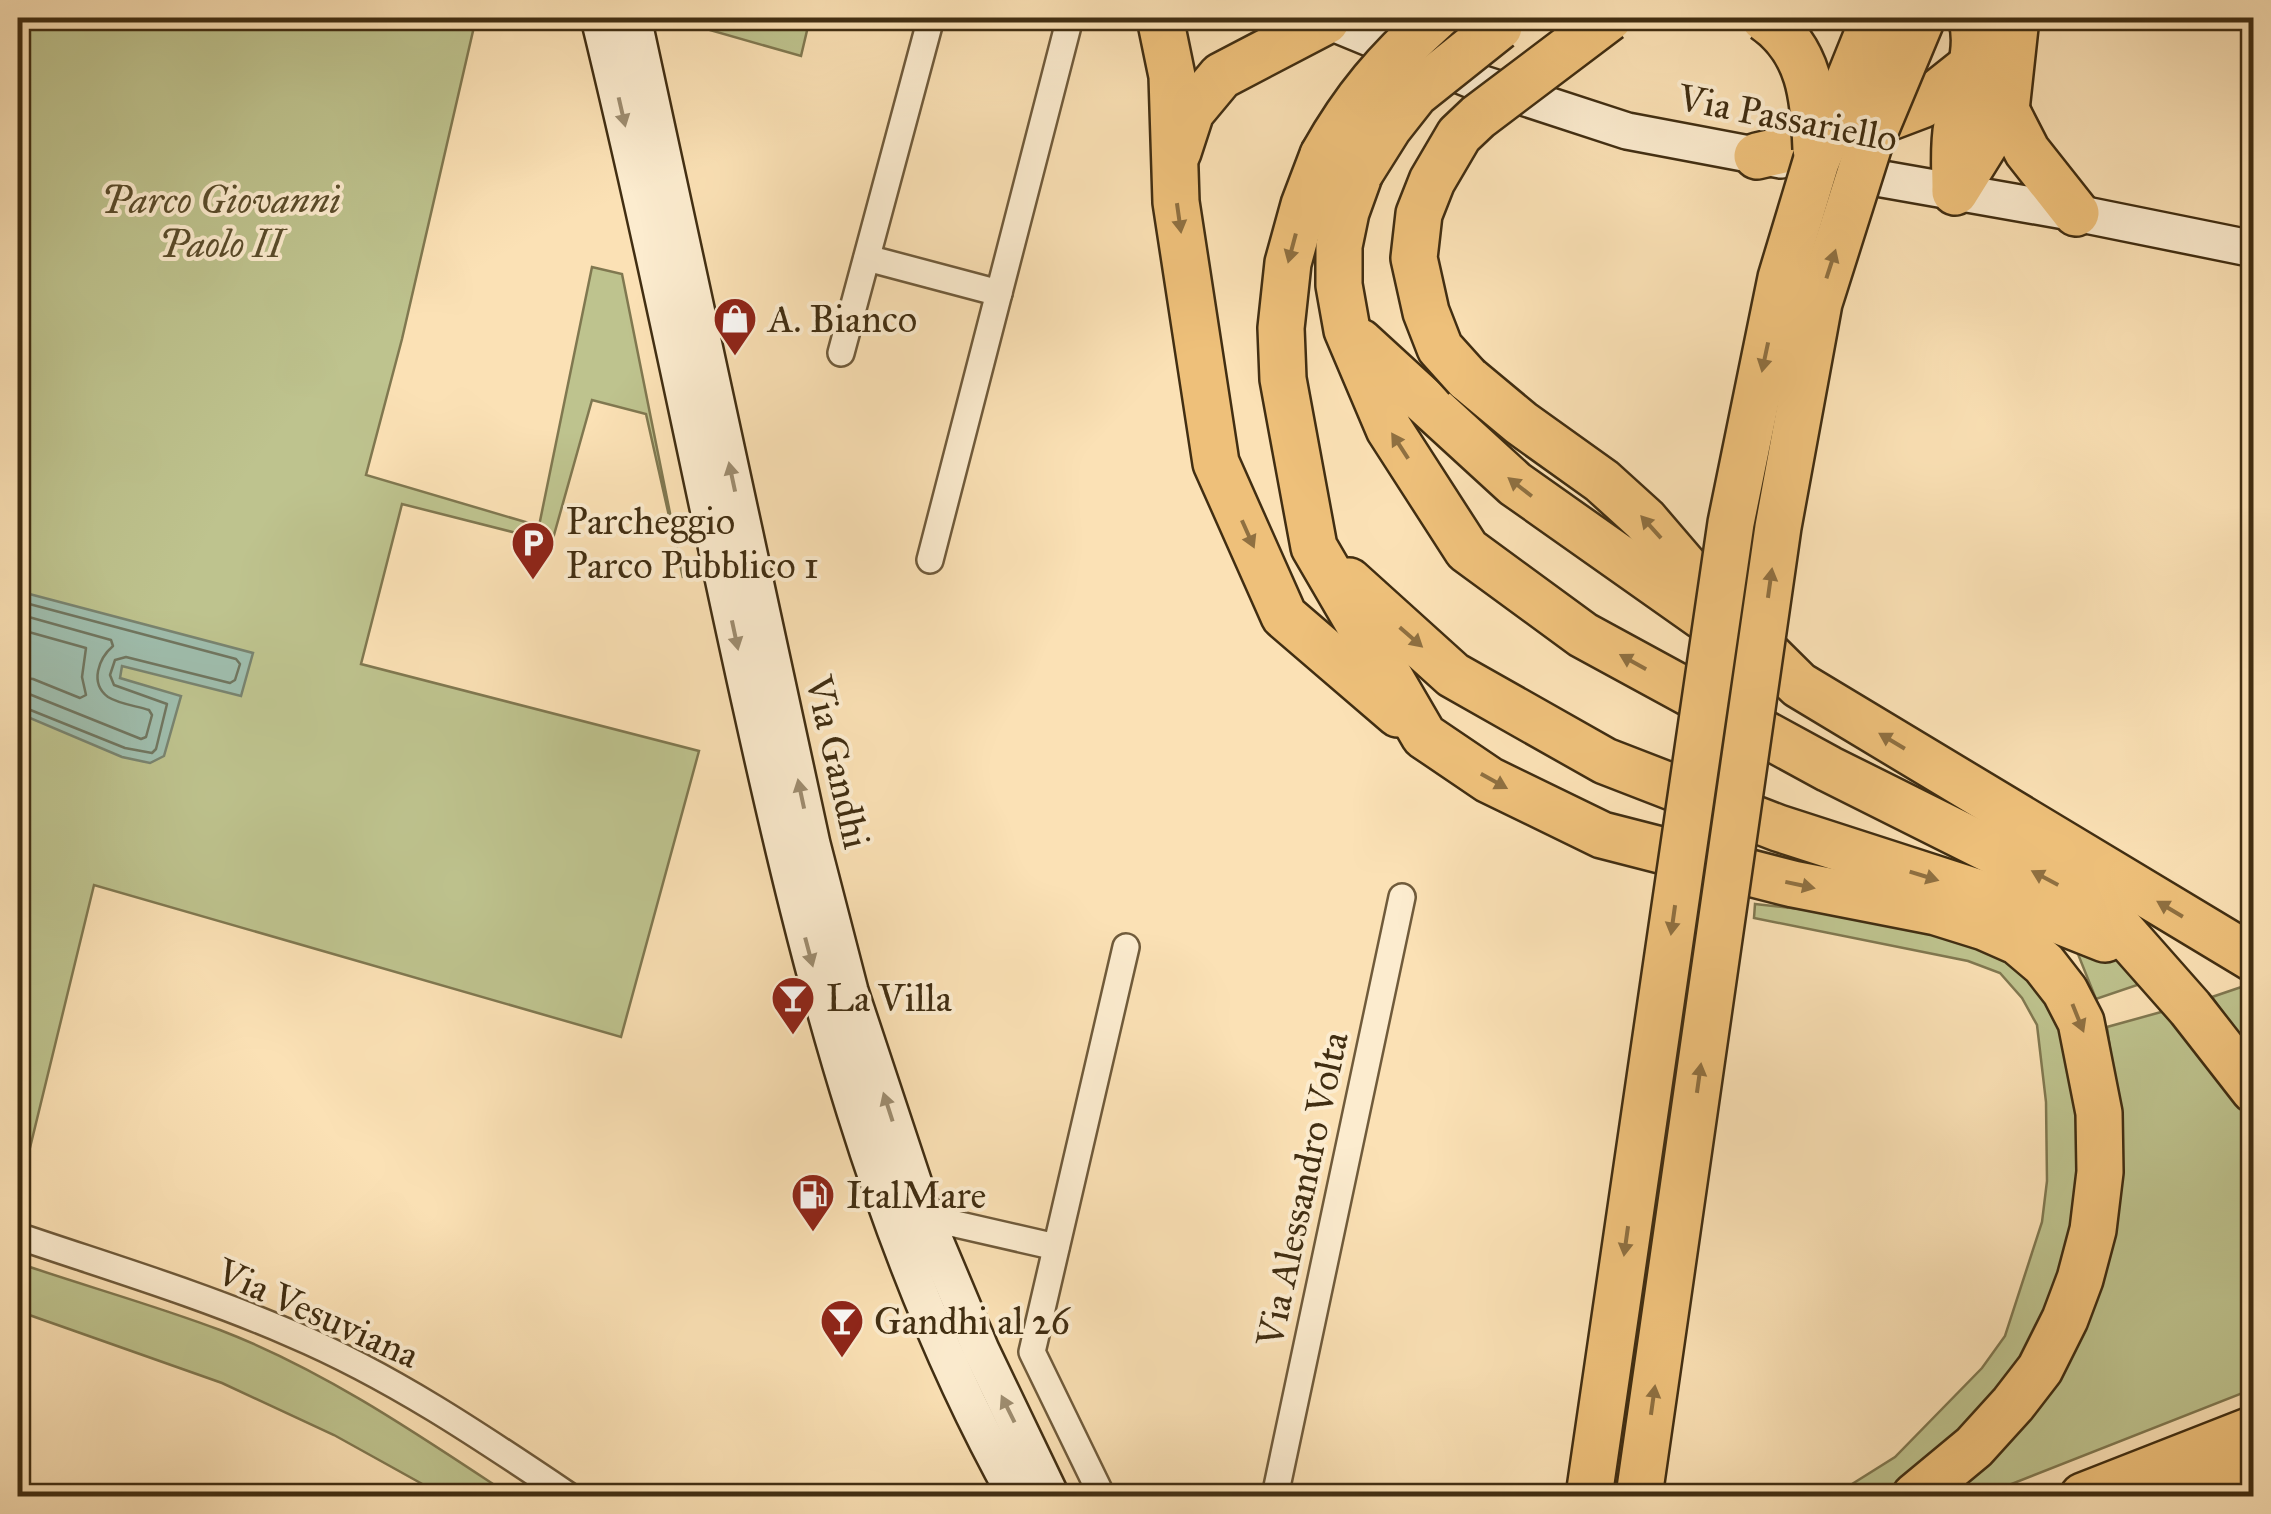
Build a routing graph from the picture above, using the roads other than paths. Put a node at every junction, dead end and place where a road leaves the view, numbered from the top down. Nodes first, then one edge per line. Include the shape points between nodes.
1 (599, 18) edge
2 (633, 18) edge
3 (931, 18) edge
4 (1070, 18) edge
5 (1160, 18) edge
6 (1435, 18) edge
7 (1609, 18) edge
8 (1764, 18) edge
9 (1874, 18) edge
10 (1922, 18) edge
11 (1972, 18) edge
12 (2016, 18) edge
13 (1324, 19) edge
14 (1506, 22) edge
15 (1971, 66) junction
16 (2006, 110) junction
17 (1757, 156) junction
18 (1816, 162) junction
19 (1341, 164) junction
20 (1174, 167) junction
21 (1955, 192) junction
22 (2076, 212) junction
23 (2254, 249) edge
24 (866, 258) junction
25 (1000, 293) junction
26 (1347, 330) junction
27 (841, 353) dead end
28 (1314, 548) junction
29 (930, 560) dead end
30 (1799, 685) junction
31 (1424, 736) junction
32 (1402, 897) dead end
33 (1126, 947) dead end
34 (2254, 959) edge
35 (2146, 961) junction
36 (2254, 1090) edge
37 (925, 1217) junction
38 (18, 1236) edge
39 (1056, 1247) junction
40 (2254, 1429) edge
41 (2254, 1473) edge
42 (996, 1479) edge
43 (570, 1496) edge
44 (1016, 1496) edge
45 (1051, 1496) edge
46 (1102, 1496) edge
47 (1275, 1496) edge
48 (1589, 1496) edge
49 (1639, 1496) edge
50 (1915, 1496) edge
51 (2083, 1496) edge
52 (2194, 1496) edge

1 -> 42 street, Via Gandhi via 814,970 857,1121
37 -> 2 street, Via Gandhi via 850,991 812,844
3 - 24 street
4 - 25 street
5 - 20 highway via 1172,76
6 - 19 highway, bridge via 1374,75 1348,110
30 -> 7 highway, bridge via 1645,520 1467,378 1440,348 1426,312 1414,258 1420,214 1459,135
8 - 18 highway, bridge via 1804,66 1814,98
9 - 18 highway, bridge
49 -> 10 highway, bridge via 1776,546 1819,304 1869,145
11 - 15 highway
12 - 16 highway
13 - 17 street, Via Passariello via 1474,81 1628,131
13 - 20 highway via 1220,76 1191,112
14 - 19 highway, bridge
15 - 17 highway via 1922,104 1835,138
15 - 21 highway via 1956,129
16 - 21 highway
16 - 22 highway via 2027,152
17 - 21 street, Via Passariello
18 -> 48 highway, bridge via 1781,278 1731,523
19 - 26 highway via 1346,212 1338,285
19 -> 28 highway via 1304,205 1288,263 1281,328 1283,379
20 -> 31 highway via 1216,462 1231,497 1284,616
21 - 22 street, Via Passariello
22 - 23 street, Via Passariello
24 - 25 street
24 - 27 street
25 - 29 street
30 -> 26 highway via 1515,484
35 -> 26 highway via 2122,931 2061,886 1582,635 1467,550 1389,429
28 - 31 highway
28 -> 35 highway via 1453,675 1605,760 1778,828 2073,925
34 -> 30 highway
31 -> 50 highway via 1489,780 1602,835 1984,927 2018,942 2066,991 2081,1022 2099,1113 2100,1172 2080,1279 2040,1368 2013,1404
32 - 47 street, Via Alessandro Volta
33 - 39 street
35 - 36 highway
37 - 39 street
45 -> 37 street, Via Gandhi
38 - 43 street, Via Vesuviana via 305,1340 454,1418
39 - 46 street via 1032,1352
40 - 51 highway
41 - 52 highway
42 - 44 street, Via Gandhi

